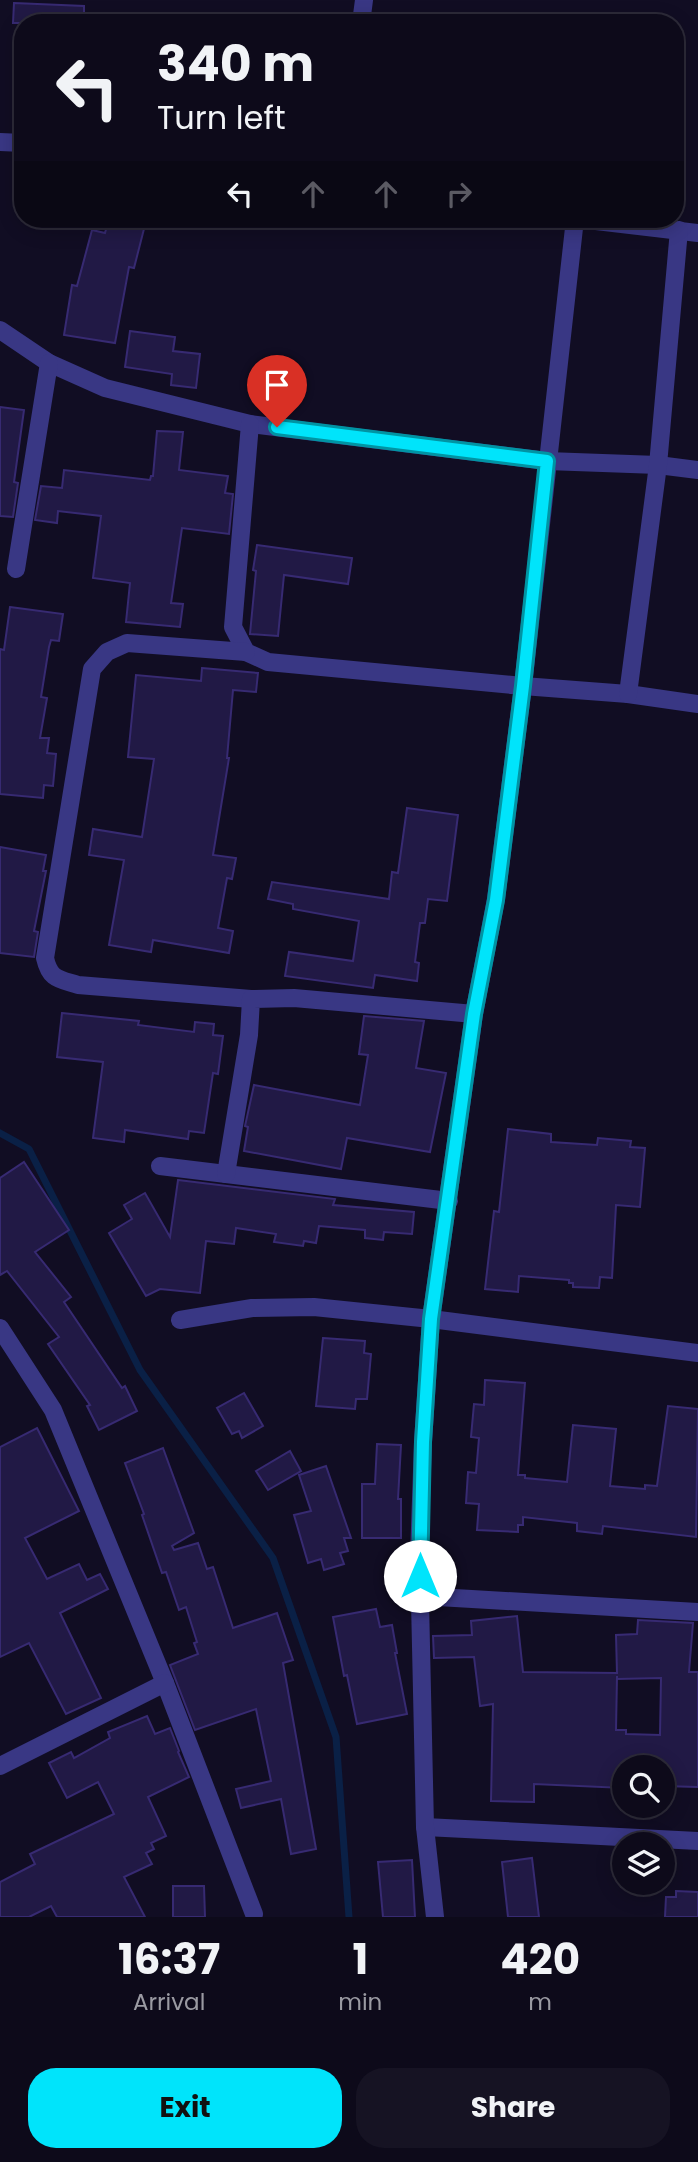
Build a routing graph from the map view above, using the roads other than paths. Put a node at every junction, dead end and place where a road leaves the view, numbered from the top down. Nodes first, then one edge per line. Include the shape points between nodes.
1 (576, 228) edge
2 (660, 228) edge
3 (679, 230) junction
4 (698, 233) edge
5 (0, 330) edge
6 (48, 363) junction
7 (250, 424) junction
8 (547, 461) junction
9 (658, 465) junction
10 (698, 470) edge
11 (16, 569) dead end
12 (246, 652) junction
13 (523, 686) junction
14 (628, 694) junction
15 (698, 704) edge
16 (251, 999) junction
17 (474, 1014) junction
18 (160, 1166) dead end
19 (226, 1174) junction
20 (449, 1201) junction
21 (431, 1319) junction
22 (180, 1320) dead end
23 (0, 1328) edge
24 (698, 1353) edge
25 (421, 1596) junction
26 (698, 1612) edge
27 (165, 1683) junction
28 (0, 1766) edge
29 (425, 1827) junction
30 (698, 1841) edge
31 (254, 1914) dead end
32 (435, 1917) edge

1 - 8 street
2 - 3 street
3 - 4 street
3 - 9 street
5 - 6 street
6 - 7 street via 105,388
6 - 11 street
7 - 8 street
7 - 12 street via 233,627
8 - 9 street
8 - 13 street
9 - 10 street
9 - 14 street
12 - 13 street via 268,662
12 - 16 street via 127,642 107,652 92,669 45,958 55,978 78,985
13 - 14 street
13 - 17 street via 496,900
14 - 15 street
16 - 17 street via 294,998
16 - 19 street via 250,1035
17 - 20 street
18 - 19 street
19 - 20 street
20 - 21 street
21 - 22 street via 314,1307 252,1308
21 - 24 street
21 - 25 street via 423,1442
23 - 27 street via 53,1410
25 - 26 street
25 - 29 street
27 - 28 street
27 - 31 street
29 - 30 street
29 - 32 street

